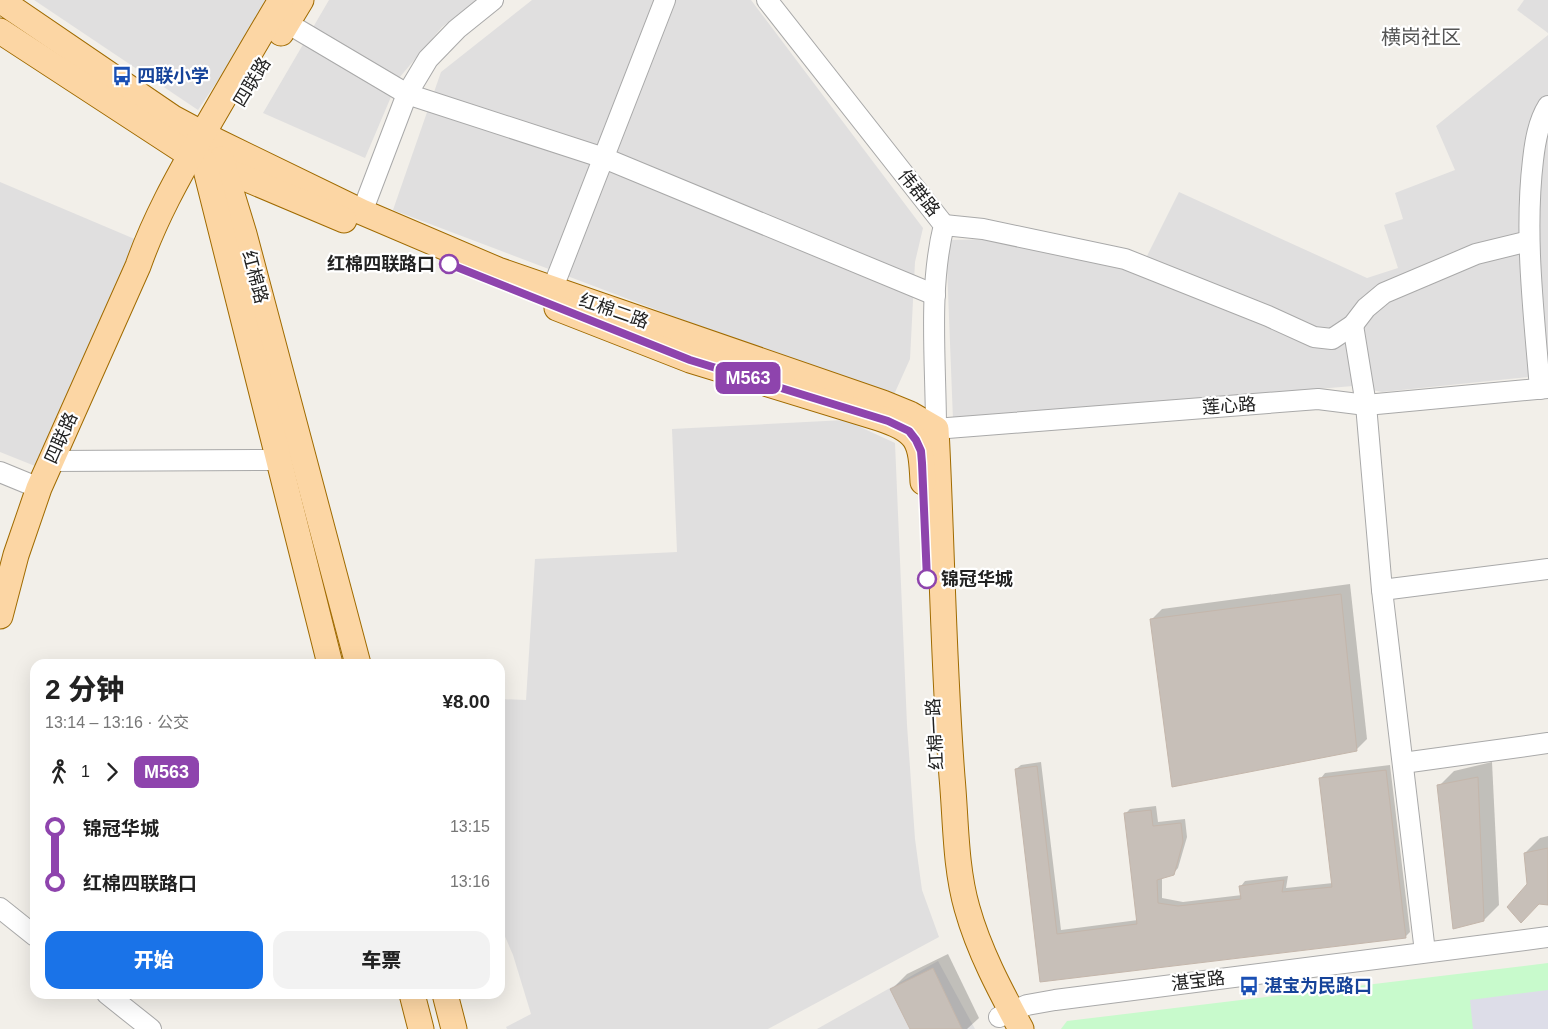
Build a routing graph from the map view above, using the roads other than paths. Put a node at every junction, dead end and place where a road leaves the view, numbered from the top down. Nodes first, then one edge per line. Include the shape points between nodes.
1 (0, 0) edge
2 (301, 0) edge
3 (493, 0) edge
4 (665, 0) edge
5 (768, 0) edge
6 (284, 12) edge
7 (0, 31) edge
8 (408, 94) junction
9 (1548, 106) edge
10 (208, 153) junction
11 (604, 158) junction
12 (362, 212) junction
13 (944, 224) junction
14 (1529, 241) junction
15 (552, 290) junction
16 (935, 295) junction
17 (1353, 325) junction
18 (1544, 388) edge
19 (1366, 406) junction
20 (936, 429) junction
21 (909, 431) junction
22 (279, 460) junction
23 (51, 461) junction
24 (0, 472) edge
25 (39, 488) junction
26 (1548, 569) edge
27 (1382, 590) junction
28 (0, 616) edge
29 (329, 659) edge
30 (357, 659) edge
31 (1548, 743) edge
32 (1403, 763) junction
33 (0, 908) edge
34 (30, 932) edge
35 (1548, 937) edge
36 (1425, 952) junction
37 (113, 999) edge
38 (413, 999) edge
39 (446, 999) edge
40 (1009, 1022) edge
41 (151, 1029) edge
42 (421, 1029) edge
43 (454, 1029) edge

1 - 10 main road via 174,118
2 - 6 main road, 四联路
3 - 8 street via 457,28 428,60
4 - 11 street
5 - 13 street, 伟群路
6 - 8 street
6 - 10 main road, 四联路
7 - 10 main road
8 - 11 street
8 - 12 street
9 - 14 street via 1536,137 1530,186
10 - 12 main road, 红棉二路
10 - 21 main road, 红棉二路 via 541,302 690,360 879,418
10 - 22 main road, 红棉路
10 - 23 main road, 四联路 via 138,266
10 - 30 main road, 红棉路 via 246,244
11 - 15 street
11 - 16 street
12 - 15 main road, 红棉二路
13 - 16 street, 伟群路 via 938,250
13 - 17 street via 1125,259 1314,337 1332,339
14 - 17 street via 1476,254 1384,293
14 - 18 street
15 - 20 main road, 红棉二路 via 883,403
16 - 20 street, 伟群路
17 - 19 street
18 - 19 street, 莲心路
19 - 20 street, 莲心路 via 1318,399
19 - 27 street
20 - 21 street, 莲心路
20 - 40 main road, 红棉一路 via 949,739 960,872 975,935
21 - 40 main road, 红棉一路 via 921,451 922,463 934,739 945,870 963,942
22 - 23 street
22 - 29 main road, 红棉路
23 - 25 main road, 四联路
24 - 25 street
25 - 28 main road, 四联路
26 - 27 street
27 - 32 street
31 - 32 street
32 - 36 street
33 - 34 street
35 - 36 street, 湛宝路
36 - 40 street, 湛宝路 via 1055,1000 1027,1006
37 - 41 street
38 - 42 main road
39 - 43 main road

